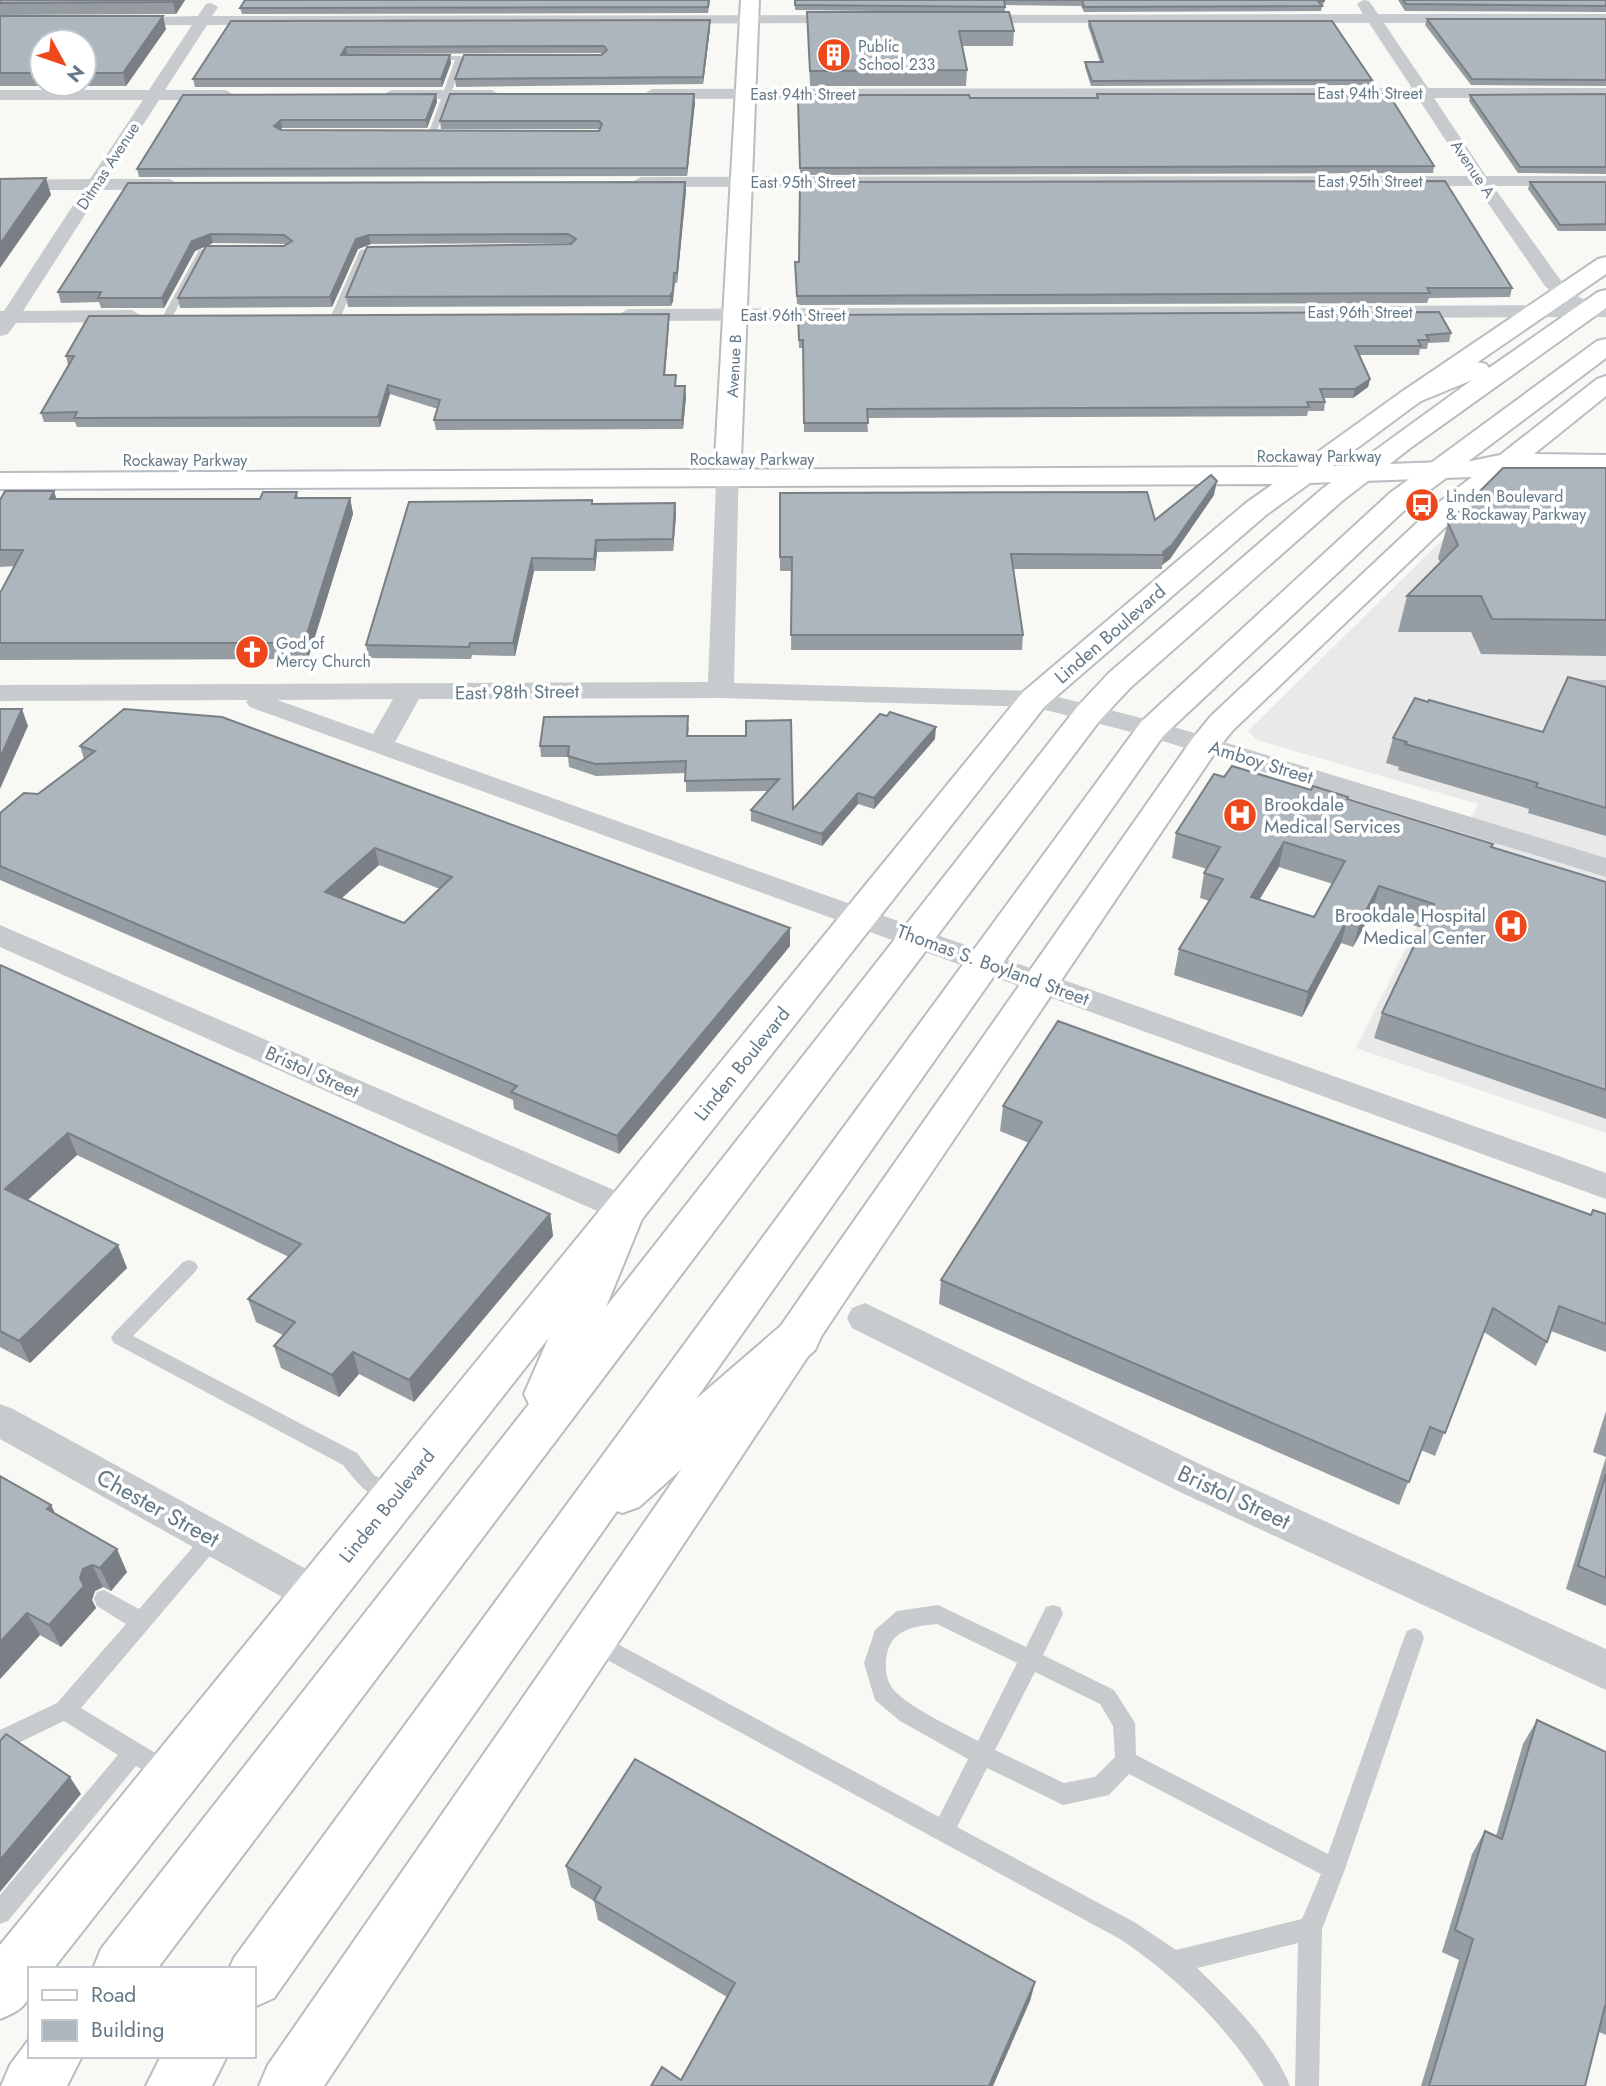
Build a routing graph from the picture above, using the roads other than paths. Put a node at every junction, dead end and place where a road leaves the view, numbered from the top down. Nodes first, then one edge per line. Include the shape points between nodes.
1 (216, 0) edge
2 (1362, 0) edge
3 (749, 10) edge
4 (1374, 18) junction
5 (1606, 18) edge
6 (859, 19) edge
7 (955, 19) edge
8 (202, 21) junction
9 (107, 22) edge
10 (422, 58) edge
11 (460, 58) junction
12 (473, 58) edge
13 (1422, 93) junction
14 (1606, 93) edge
15 (640, 94) edge
16 (746, 94) junction
17 (0, 95) edge
18 (154, 95) junction
19 (241, 95) edge
20 (377, 95) edge
21 (445, 95) junction
22 (514, 95) edge
23 (405, 134) edge
24 (432, 134) junction
25 (445, 134) edge
26 (1480, 180) junction
27 (1606, 181) edge
28 (623, 182) edge
29 (741, 182) junction
30 (95, 184) junction
31 (192, 184) edge
32 (0, 185) edge
33 (237, 249) edge
34 (397, 250) edge
35 (1606, 264) edge
36 (1563, 294) junction
37 (1600, 306) edge
38 (1538, 311) junction
39 (611, 315) edge
40 (736, 315) junction
41 (168, 316) junction
42 (194, 316) edge
43 (310, 316) edge
44 (336, 316) junction
45 (364, 316) edge
46 (3, 322) edge
47 (1606, 346) edge
48 (1534, 347) junction
49 (1606, 384) edge
50 (1409, 398) junction
51 (1464, 453) junction
52 (1383, 455) junction
53 (1329, 456) junction
54 (0, 460) edge
55 (1504, 463) junction
56 (1587, 466) edge
57 (728, 468) junction
58 (1440, 470) junction
59 (1361, 473) junction
60 (1303, 475) junction
61 (0, 481) edge
62 (1584, 684) edge
63 (1606, 684) edge
64 (721, 690) junction
65 (0, 693) edge
66 (409, 693) junction
67 (238, 694) junction
68 (1034, 699) junction
69 (1089, 713) junction
70 (1152, 729) junction
71 (380, 745) junction
72 (1205, 745) junction
73 (1606, 868) edge
74 (860, 917) junction
75 (0, 935) edge
76 (917, 937) junction
77 (985, 962) junction
78 (1041, 982) junction
79 (1606, 1186) edge
80 (625, 1209) junction
81 (189, 1267) dead end
82 (865, 1318) dead end
83 (799, 1338) junction
84 (0, 1420) edge
85 (526, 1444) junction
86 (395, 1496) junction
87 (573, 1535) junction
88 (213, 1538) junction
89 (316, 1595) junction
90 (104, 1599) dead end
91 (1054, 1614) dead end
92 (142, 1622) junction
93 (1414, 1638) dead end
94 (592, 1641) junction
95 (1031, 1658) junction
96 (1606, 1670) edge
97 (65, 1710) junction
98 (0, 1745) edge
99 (133, 1752) junction
100 (982, 1755) junction
101 (1126, 1761) junction
102 (172, 1776) junction
103 (943, 1832) junction
104 (1334, 1870) junction
105 (0, 1913) edge
106 (1310, 1928) junction
107 (1173, 1962) junction
108 (123, 1967) edge
109 (256, 1975) edge
110 (0, 1990) edge
111 (52, 2058) edge
112 (197, 2058) edge
113 (31, 2086) edge
114 (176, 2086) edge
115 (289, 2086) edge
116 (1278, 2086) edge
117 (1307, 2086) edge

1 - 8 street, Ditmas Avenue
2 - 4 street, Avenue A
3 - 6 street
3 - 8 street
3 - 16 main road, Avenue B
4 - 5 street
4 - 7 street
4 - 13 street, Avenue A
8 - 9 street
8 - 18 street, Ditmas Avenue
10 - 11 lane
11 - 12 lane
11 - 21 lane
13 - 14 street, East 94th Street
13 - 16 street, East 94th Street
13 - 26 street, Avenue A
15 - 16 street, East 94th Street
16 - 29 main road, Avenue B
17 - 18 street
18 - 19 street
18 - 30 street, Ditmas Avenue
20 - 21 street
21 - 22 street
21 - 24 lane
23 - 24 lane
24 - 25 lane
26 - 27 street, East 95th Street
26 - 29 street, East 95th Street
26 - 36 street, Avenue A
28 - 29 street, East 95th Street
29 - 40 main road, Avenue B
30 - 31 street
30 - 32 street
30 - 46 street, Ditmas Avenue
33 - 41 lane via 202,252
34 - 44 lane via 363,252
35 - 36 main road, Linden Boulevard
36 - 37 street, Avenue A
36 - 38 main road, Linden Boulevard
37 - 38 street, East 96th Street
37 - 48 main road
38 - 40 street, East 96th Street
38 - 50 main road, Linden Boulevard
39 - 40 street, East 96th Street
40 - 57 main road, Avenue B
41 - 42 street
41 - 46 street
43 - 44 street
44 - 45 street
47 - 51 main road
48 - 50 main road
48 - 52 main road
49 - 55 main road
50 - 53 main road, Linden Boulevard
51 - 52 main road, Rockaway Parkway
51 - 55 main road, Rockaway Parkway
51 - 58 main road
52 - 53 main road, Rockaway Parkway
52 - 59 main road
53 - 57 main road, Rockaway Parkway
53 - 60 main road, Linden Boulevard
54 - 57 main road, Rockaway Parkway
55 - 56 main road, Rockaway Parkway
55 - 58 main road, Rockaway Parkway
55 - 72 main road via 1448,509 1222,723
57 - 60 main road, Rockaway Parkway
57 - 61 main road, Rockaway Parkway
57 - 64 street, Avenue B
58 - 59 main road, Rockaway Parkway
58 - 70 main road via 1400,499
59 - 60 main road, Rockaway Parkway
59 - 69 main road via 1139,663
60 - 68 main road, Linden Boulevard via 1256,509
62 - 63 lane
64 - 66 street, East 98th Street
64 - 68 street, East 98th Street
65 - 67 street, East 98th Street
66 - 67 street, East 98th Street
66 - 71 street
67 - 71 street, Thomas S. Boyland Street
68 - 69 street, Amboy Street
68 - 74 main road, Linden Boulevard
69 - 70 street, Amboy Street
69 - 76 main road
70 - 72 street, Amboy Street
70 - 77 main road
71 - 74 street, Thomas S. Boyland Street
72 - 73 street, Amboy Street
72 - 78 main road
74 - 76 street, Thomas S. Boyland Street
74 - 80 main road, Linden Boulevard
75 - 80 street, Bristol Street
76 - 77 street, Thomas S. Boyland Street
76 - 85 main road
77 - 78 street, Thomas S. Boyland Street
77 - 87 main road
78 - 79 street, Thomas S. Boyland Street
78 - 83 main road
80 - 85 main road
80 - 86 main road, Linden Boulevard
81 - 86 lane via 120,1338 350,1459 367,1481
82 - 96 street, Bristol Street via 1194,1479
83 - 87 main road
83 - 94 main road
84 - 88 street, Chester Street
85 - 108 main road
86 - 89 main road, Linden Boulevard
87 - 109 main road
88 - 89 street, Chester Street
88 - 92 lane
89 - 102 main road, Linden Boulevard
90 - 92 lane
91 - 95 lane
92 - 97 lane
93 - 104 lane
94 - 103 lane
94 - 115 main road
95 - 100 lane
95 - 100 lane via 938,1614 904,1618 882,1637 874,1662 882,1693 908,1714
95 - 101 lane via 1107,1697 1124,1723
97 - 98 lane
97 - 99 lane
99 - 102 lane
99 - 105 lane via 56,1837
100 - 101 lane via 1063,1794 1101,1787
100 - 103 lane
101 - 104 lane
102 - 110 main road, Linden Boulevard
103 - 107 lane via 1128,1931
104 - 106 lane
106 - 107 lane
106 - 117 lane
107 - 116 lane via 1263,2061
111 - 113 main road
112 - 114 main road

